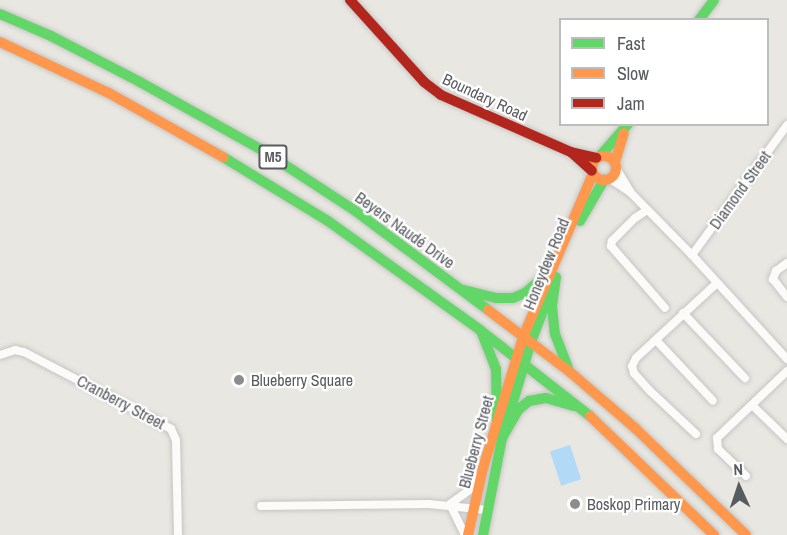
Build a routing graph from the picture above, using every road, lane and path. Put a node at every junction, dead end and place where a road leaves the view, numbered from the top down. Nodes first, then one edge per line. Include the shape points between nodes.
1 (350, 0) edge
2 (714, 0) edge
3 (0, 14) edge
4 (700, 18) edge
5 (0, 42) edge
6 (787, 125) edge
7 (627, 126) edge
8 (571, 152) junction
9 (598, 157) junction
10 (616, 165) junction
11 (592, 173) junction
12 (607, 180) junction
13 (631, 193) junction
14 (647, 210) junction
15 (692, 255) junction
16 (787, 263) edge
17 (553, 274) junction
18 (717, 283) junction
19 (460, 289) junction
20 (787, 297) edge
21 (665, 308) dead end
22 (683, 313) junction
23 (480, 330) junction
24 (527, 340) junction
25 (656, 340) junction
26 (3, 353) edge
27 (787, 359) edge
28 (521, 360) junction
29 (787, 371) edge
30 (570, 372) junction
31 (746, 378) dead end
32 (713, 401) dead end
33 (752, 405) junction
34 (581, 408) junction
35 (497, 420) junction
36 (696, 434) dead end
37 (502, 438) junction
38 (787, 439) edge
39 (483, 468) junction
40 (746, 476) dead end
41 (450, 504) junction
42 (261, 506) dead end
43 (475, 508) junction
44 (487, 510) junction
45 (178, 535) edge
46 (466, 535) edge
47 (483, 535) edge
48 (714, 535) edge
49 (746, 535) edge

1 - 8 main road, Boundary Road via 432,89
2 - 4 main road
3 - 19 main road, Beyers Naudé Drive / M5 via 98,59 262,150 354,210
5 - 23 main road, M5 via 109,93 252,172 328,221
6 - 15 street, Diamond Street
7 - 9 main road
7 - 10 main road
8 - 9 main road, Boundary Road
8 - 11 main road, Boundary Road
9 - 10 main road via 609,156
9 - 11 main road via 592,164
10 - 12 main road
10 - 13 street
11 - 12 main road
11 - 17 main road, Honeydew Road
12 - 13 street
12 - 17 main road, Honeydew Road via 586,210
13 - 14 street
14 - 15 street
14 - 21 street via 634,218 611,246
15 - 18 street
16 - 20 street via 776,271 773,279
17 - 19 main road via 513,298 495,298
17 - 24 main road, Honeydew Road
17 - 30 main road via 555,334
18 - 22 street
18 - 27 street
19 - 24 main road, Beyers Naudé Drive / M5
22 - 25 street
22 - 31 street
23 - 28 main road, M5
23 - 35 main road via 496,369
24 - 28 main road, Honeydew Road
24 - 30 main road, Beyers Naudé Drive / M5
25 - 32 street
25 - 36 street via 636,358 634,373
26 - 45 street, Cranberry Street via 24,352 171,429 176,440
28 - 34 main road, M5
28 - 35 main road, Blueberry Street
28 - 37 main road, Blueberry Street
29 - 33 street
30 - 49 main road, Beyers Naudé Drive / M5 via 635,428
33 - 38 street
33 - 40 street via 716,442 718,449
34 - 37 main road via 537,398 519,409
34 - 48 main road, M5
35 - 39 main road, Blueberry Street
37 - 44 main road, Blueberry Street
39 - 41 street via 470,490
39 - 43 main road, Blueberry Street
41 - 42 street
41 - 43 street
41 - 46 street
43 - 44 street
43 - 46 main road, Blueberry Street
44 - 47 main road, Blueberry Street

